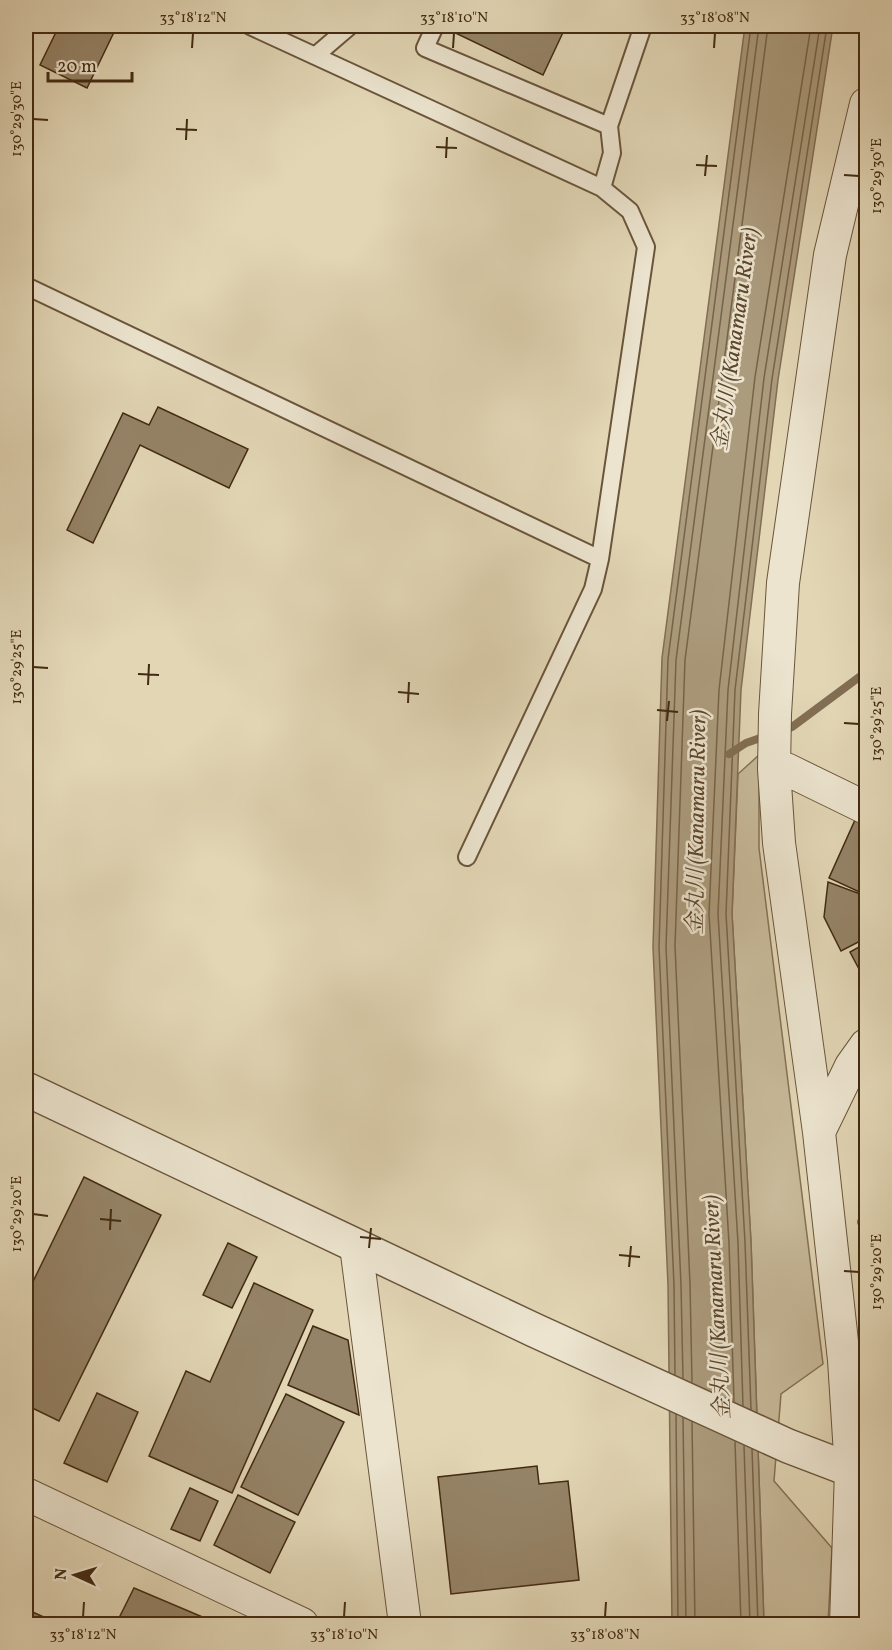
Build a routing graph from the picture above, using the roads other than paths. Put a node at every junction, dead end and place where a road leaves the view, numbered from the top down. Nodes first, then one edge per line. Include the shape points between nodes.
1 (250, 26) edge
2 (350, 26) edge
3 (435, 26) edge
4 (643, 26) edge
5 (315, 56) junction
6 (867, 104) edge
7 (609, 126) junction
8 (602, 188) junction
9 (26, 286) edge
10 (600, 559) junction
11 (774, 760) junction
12 (867, 808) edge
13 (467, 857) dead end
14 (867, 1045) edge
15 (26, 1089) edge
16 (819, 1132) junction
17 (356, 1246) junction
18 (851, 1470) junction
19 (26, 1494) edge
20 (302, 1624) edge
21 (405, 1624) edge
22 (846, 1624) edge

1 - 5 lane
2 - 5 lane
3 - 7 lane via 425,48
4 - 7 lane
5 - 8 lane
6 - 11 street via 830,255 783,583
7 - 8 lane via 612,153
8 - 10 lane via 630,211 646,247
9 - 10 lane
10 - 13 lane via 593,588
11 - 12 street
11 - 16 street via 779,843
14 - 16 street via 851,1066
15 - 17 street
16 - 18 street via 844,1359
17 - 18 street via 788,1446
17 - 21 street
18 - 22 street
19 - 20 street

